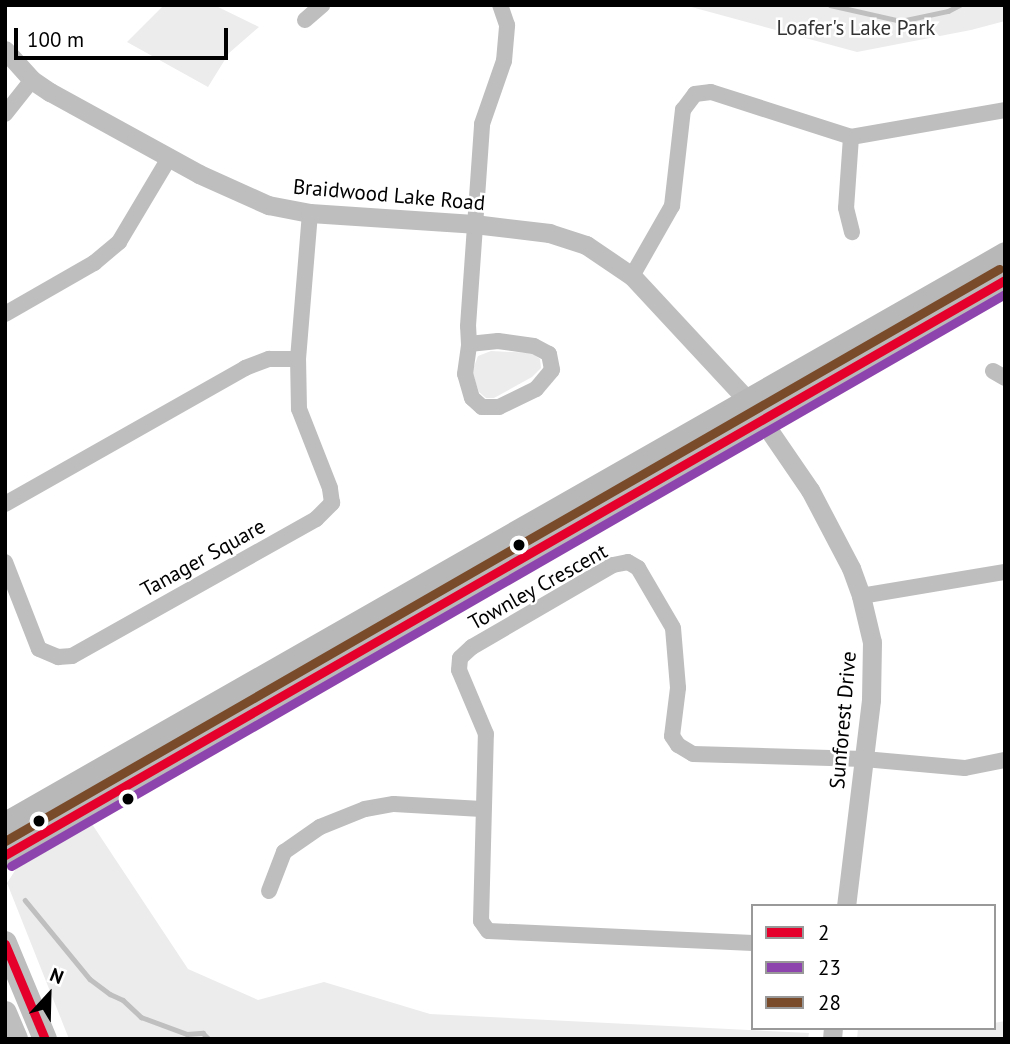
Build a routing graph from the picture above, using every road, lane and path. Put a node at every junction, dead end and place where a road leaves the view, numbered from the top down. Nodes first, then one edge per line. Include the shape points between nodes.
1 (322, 5) edge
2 (500, 5) edge
3 (305, 20) dead end
4 (5, 50) edge
5 (32, 80) junction
6 (1005, 110) edge
7 (5, 114) edge
8 (851, 137) junction
9 (169, 158) junction
10 (310, 213) junction
11 (474, 224) junction
12 (852, 232) dead end
13 (1005, 253) edge
14 (632, 276) junction
15 (1005, 280) edge
16 (5, 314) edge
17 (469, 344) junction
18 (298, 359) junction
19 (748, 401) junction
20 (762, 420) junction
21 (5, 504) edge
22 (5, 562) edge
23 (1005, 572) edge
24 (861, 596) junction
25 (864, 760) junction
26 (1005, 760) edge
27 (482, 809) junction
28 (5, 823) edge
29 (5, 855) edge
30 (269, 891) dead end
31 (846, 904) edge
32 (5, 943) edge
33 (751, 943) edge
34 (5, 1013) edge
35 (16, 1039) edge
36 (45, 1039) edge

1 - 3 street
2 - 11 street via 507,25 504,61 482,124
4 - 5 street, Braidwood Lake Road
5 - 7 street
5 - 9 street, Braidwood Lake Road
6 - 8 street
8 - 12 street via 846,208
8 - 14 street via 711,92 695,94 683,110 671,206
9 - 10 street, Braidwood Lake Road via 268,205
9 - 16 street via 119,242 94,263
10 - 11 street, Braidwood Lake Road
10 - 18 street, Tanager Square
11 - 14 street, Braidwood Lake Road via 586,245
11 - 17 street
13 - 19 main road
14 - 19 street, Braidwood Lake Road
15 - 20 main road
17 - 17 street via 498,341 534,346 549,354 552,370 536,388 499,407 482,407 472,398 465,374
18 - 21 street via 269,359 245,368
18 - 22 street, Tanager Square via 299,409 332,503 316,519 72,656 58,657 39,649
19 - 20 street, Sunforest Drive
19 - 28 main road
20 - 24 street, Sunforest Drive via 810,490
20 - 29 main road
23 - 24 street
24 - 25 street, Sunforest Drive via 872,642
25 - 26 street via 965,768
25 - 27 street, Townley Crescent via 693,754 678,745 672,736 678,688 673,628 638,568 628,562 613,565 460,658 459,670 486,734
25 - 31 street, Sunforest Drive
27 - 30 street via 394,804 365,809 320,827 284,852
27 - 33 street, Townley Crescent via 481,921 488,931
32 - 36 main road
34 - 35 main road

